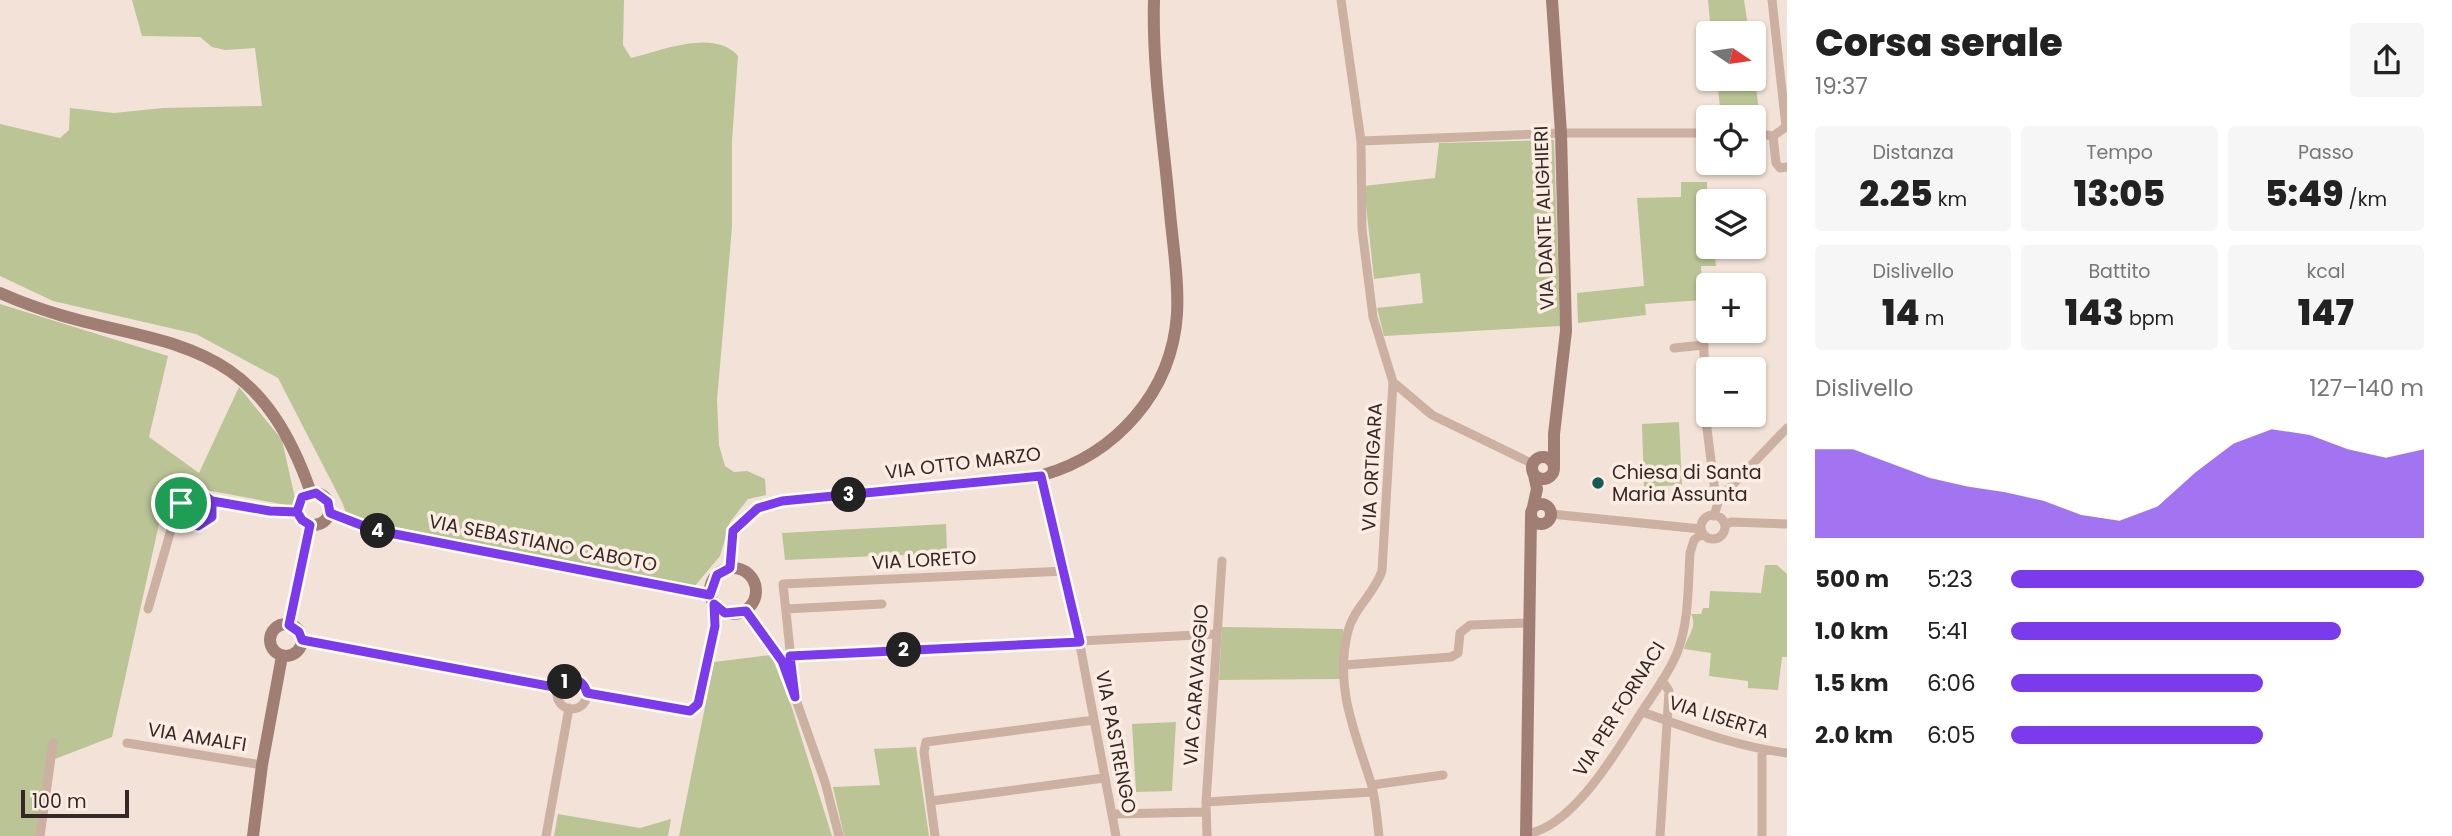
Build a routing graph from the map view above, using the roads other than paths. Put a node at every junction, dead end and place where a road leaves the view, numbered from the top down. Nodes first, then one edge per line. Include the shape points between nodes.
1 (1154, 0) edge
2 (1341, 0) edge
3 (1552, 0) edge
4 (1772, 0) edge
5 (1561, 133) junction
6 (1696, 133) edge
7 (1766, 135) edge
8 (1773, 136) junction
9 (1361, 141) junction
10 (1787, 167) edge
11 (0, 293) edge
12 (1674, 348) dead end
13 (1393, 382) junction
14 (1787, 428) edge
15 (1554, 434) junction
16 (1536, 465) junction
17 (1552, 472) junction
18 (1041, 476) junction
19 (311, 493) junction
20 (1718, 499) junction
21 (212, 501) junction
22 (297, 512) junction
23 (330, 513) junction
24 (1541, 513) junction
25 (180, 514) junction
26 (1714, 516) junction
27 (1787, 524) edge
28 (310, 525) junction
29 (1725, 525) junction
30 (1702, 531) junction
31 (1222, 561) dead end
32 (730, 568) junction
33 (1066, 571) junction
34 (712, 599) junction
35 (882, 604) dead end
36 (786, 608) junction
37 (149, 609) dead end
38 (746, 611) junction
39 (1529, 623) junction
40 (289, 625) junction
41 (1216, 634) junction
42 (302, 640) junction
43 (1080, 642) junction
44 (282, 656) junction
45 (790, 656) junction
46 (1345, 665) junction
47 (1662, 680) junction
48 (559, 688) junction
49 (587, 693) junction
50 (795, 697) junction
51 (569, 708) junction
52 (1642, 712) junction
53 (1094, 720) junction
54 (1668, 721) junction
55 (53, 743) dead end
56 (127, 743) dead end
57 (1762, 750) junction
58 (1787, 753) edge
59 (262, 765) junction
60 (1443, 775) dead end
61 (1104, 778) junction
62 (1372, 788) junction
63 (931, 801) junction
64 (1206, 807) junction
65 (1113, 814) junction
66 (1526, 835) edge
67 (40, 836) edge
68 (253, 836) edge
69 (546, 836) edge
70 (839, 836) edge
71 (935, 836) edge
72 (1116, 836) edge
73 (1207, 836) edge
74 (1380, 836) edge
75 (1660, 836) edge
76 (1762, 836) edge

1 - 18 street, VIA OTTO MARZO via 1177,287 1173,342 1152,394 1126,427 1082,460
2 - 9 street, VIA ORTIGARA
3 - 5 street, VIA DANTE ALIGHIERI
4 - 8 street via 1786,127
5 - 6 street
5 - 9 street
5 - 15 street, VIA DANTE ALIGHIERI via 1566,341
7 - 8 street
8 - 10 street via 1776,163
9 - 13 street, VIA ORTIGARA via 1362,229 1373,317
11 - 19 street via 38,308 182,346 224,365 270,410 290,442
12 - 20 street via 1704,345 1706,429
13 - 16 street via 1432,415
13 - 46 street, VIA ORTIGARA via 1385,556 1377,585 1352,619
14 - 20 street
15 - 16 street, VIA DANTE ALIGHIERI
15 - 17 street, VIA DANTE ALIGHIERI
16 - 17 street via 1550,460
16 - 17 street via 1541,479
16 - 24 street, VIA DANTE ALIGHIERI
17 - 24 street, VIA DANTE ALIGHIERI
18 - 32 street, VIA OTTO MARZO via 773,503 748,515 733,531
18 - 33 street, VIA PASTRENGO
19 - 22 street via 302,497
19 - 23 street, VIA SEBASTIANO CABOTO via 326,498
20 - 26 street
21 - 22 street
21 - 25 street via 204,493 188,494
21 - 25 street via 214,512 203,525 187,523
22 - 28 street
23 - 28 street via 324,521
23 - 34 street, VIA SEBASTIANO CABOTO via 374,530
24 - 30 street
24 - 39 street, VIA DANTE ALIGHIERI via 1532,540
25 - 37 street via 173,523
26 - 29 street
26 - 30 street, VIA PER FORNACI via 1706,518
27 - 29 street
28 - 40 street
29 - 30 street via 1717,538 1709,539
30 - 47 street, VIA PER FORNACI via 1690,553 1681,641
31 - 41 street, VIA CARAVAGGIO
32 - 34 street via 717,575
32 - 38 street via 745,571 755,583 755,599
33 - 36 street, VIA LORETO via 783,584
33 - 43 street, VIA PASTRENGO
34 - 38 street via 725,613
34 - 49 street via 715,626 698,704 690,711
35 - 36 street
36 - 45 street
38 - 50 street via 782,661
39 - 46 street via 1470,625 1460,633 1456,656
39 - 66 street, VIA DANTE ALIGHIERI
40 - 42 street
40 - 44 street via 278,626 270,639 273,650
41 - 43 street
41 - 64 street, VIA CARAVAGGIO
42 - 44 street via 296,653
42 - 48 street
43 - 45 street
43 - 53 street, VIA PASTRENGO
44 - 59 street
45 - 50 street
46 - 62 street, VIA ORTIGARA via 1350,725
47 - 52 street, VIA PER FORNACI
47 - 54 street via 1670,691
48 - 49 street via 575,679 584,684
48 - 51 street via 561,703
49 - 51 street via 582,705
50 - 70 street
51 - 69 street
52 - 54 street, VIA LISERTA
52 - 66 street, VIA PER FORNACI via 1589,790 1538,831
53 - 61 street, VIA PASTRENGO
53 - 63 street via 929,740 924,752
54 - 57 street, VIA LISERTA
54 - 75 street
55 - 67 street
56 - 59 street, VIA AMALFI
57 - 58 street, VIA LISERTA
57 - 76 street
59 - 68 street
60 - 62 street
61 - 63 street
61 - 65 street, VIA PASTRENGO
62 - 64 street
62 - 74 street, VIA ORTIGARA
63 - 71 street
64 - 65 street
64 - 73 street, VIA CARAVAGGIO
65 - 72 street, VIA PASTRENGO

